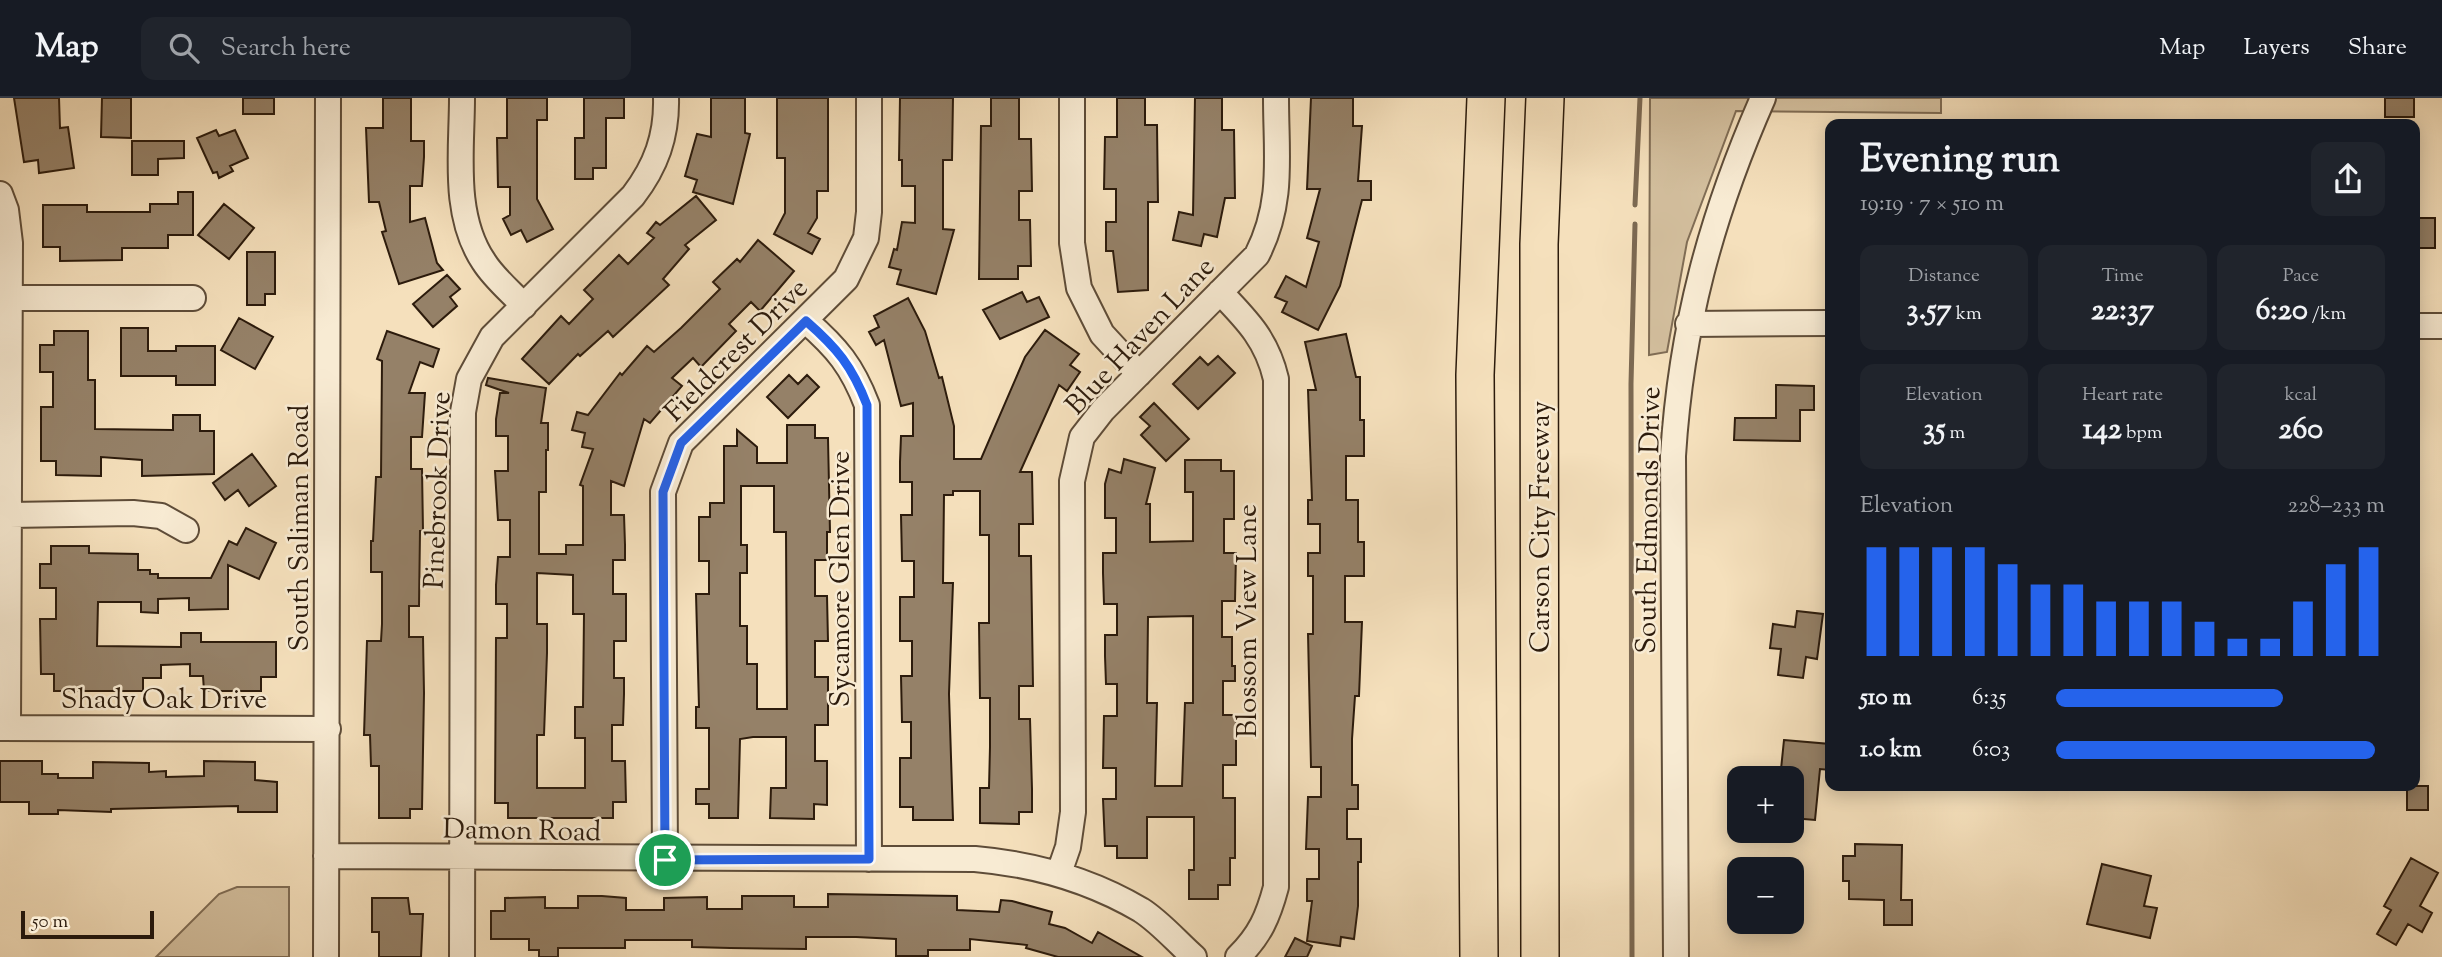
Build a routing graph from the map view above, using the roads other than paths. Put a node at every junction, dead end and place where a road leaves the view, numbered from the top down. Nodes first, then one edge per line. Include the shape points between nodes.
1 (328, 98) edge
2 (462, 98) edge
3 (666, 98) edge
4 (869, 98) edge
5 (1072, 98) edge
6 (1276, 98) edge
7 (1469, 98) edge
8 (1486, 98) edge
9 (1545, 98) edge
10 (1559, 98) edge
11 (1763, 98) edge
12 (0, 194) edge
13 (1220, 292) junction
14 (10, 298) junction
15 (193, 298) dead end
16 (524, 306) junction
17 (806, 321) junction
18 (1825, 323) edge
19 (1688, 324) junction
20 (2420, 326) edge
21 (2442, 326) edge
22 (1139, 374) junction
23 (1475, 375) junction
24 (1539, 509) junction
25 (10, 515) junction
26 (186, 530) dead end
27 (4, 728) edge
28 (328, 729) junction
29 (326, 856) junction
30 (462, 858) junction
31 (869, 859) junction
32 (665, 860) junction
33 (1059, 873) junction
34 (326, 957) edge
35 (462, 957) edge
36 (1194, 957) edge
37 (1238, 957) edge
38 (1479, 957) edge
39 (1540, 957) edge
40 (1676, 957) edge

1 - 28 street, South Saliman Road
2 - 16 street via 462,200 467,227 483,262
3 - 16 street, Pinebrook Drive via 660,153 647,178
4 - 17 street, Fieldcrest Drive via 866,238 846,279
5 - 22 street via 1072,243 1079,288 1102,334
6 - 13 street, Blue Haven Lane via 1276,200 1271,228 1256,255
7 - 23 highway via 1462,290
8 - 23 highway
9 - 24 highway, Carson City Freeway via 1540,191
10 - 24 highway
11 - 19 street, South Edmonds Drive via 1734,162
12 - 14 street via 10,243
13 - 22 street, Blue Haven Lane
13 - 37 street, Blossom View Lane via 1255,327 1276,379 1276,887 1267,920
14 - 15 street
14 - 25 street
16 - 30 street, Pinebrook Drive via 492,337 478,360 463,412
17 - 31 street, Sycamore Glen Drive via 834,345 853,370 867,405
17 - 32 street, Fieldcrest Drive via 681,443 663,492
18 - 19 street
19 - 40 street, South Edmonds Drive via 1677,383 1672,456
20 - 21 street
22 - 33 street, Blue Haven Lane via 1082,437 1072,481 1073,812
23 - 38 highway
24 - 39 highway, Carson City Freeway
25 - 26 street via 133,513 161,516
25 - 27 street
27 - 28 street, Shady Oak Drive
28 - 29 street, South Saliman Road
29 - 30 street, Damon Road
29 - 34 street, South Saliman Road
30 - 32 street, Damon Road
30 - 35 street, Pinebrook Drive
31 - 32 street, Damon Road
31 - 33 street, Damon Road via 975,859 1023,863
33 - 36 street, Damon Road via 1142,911

